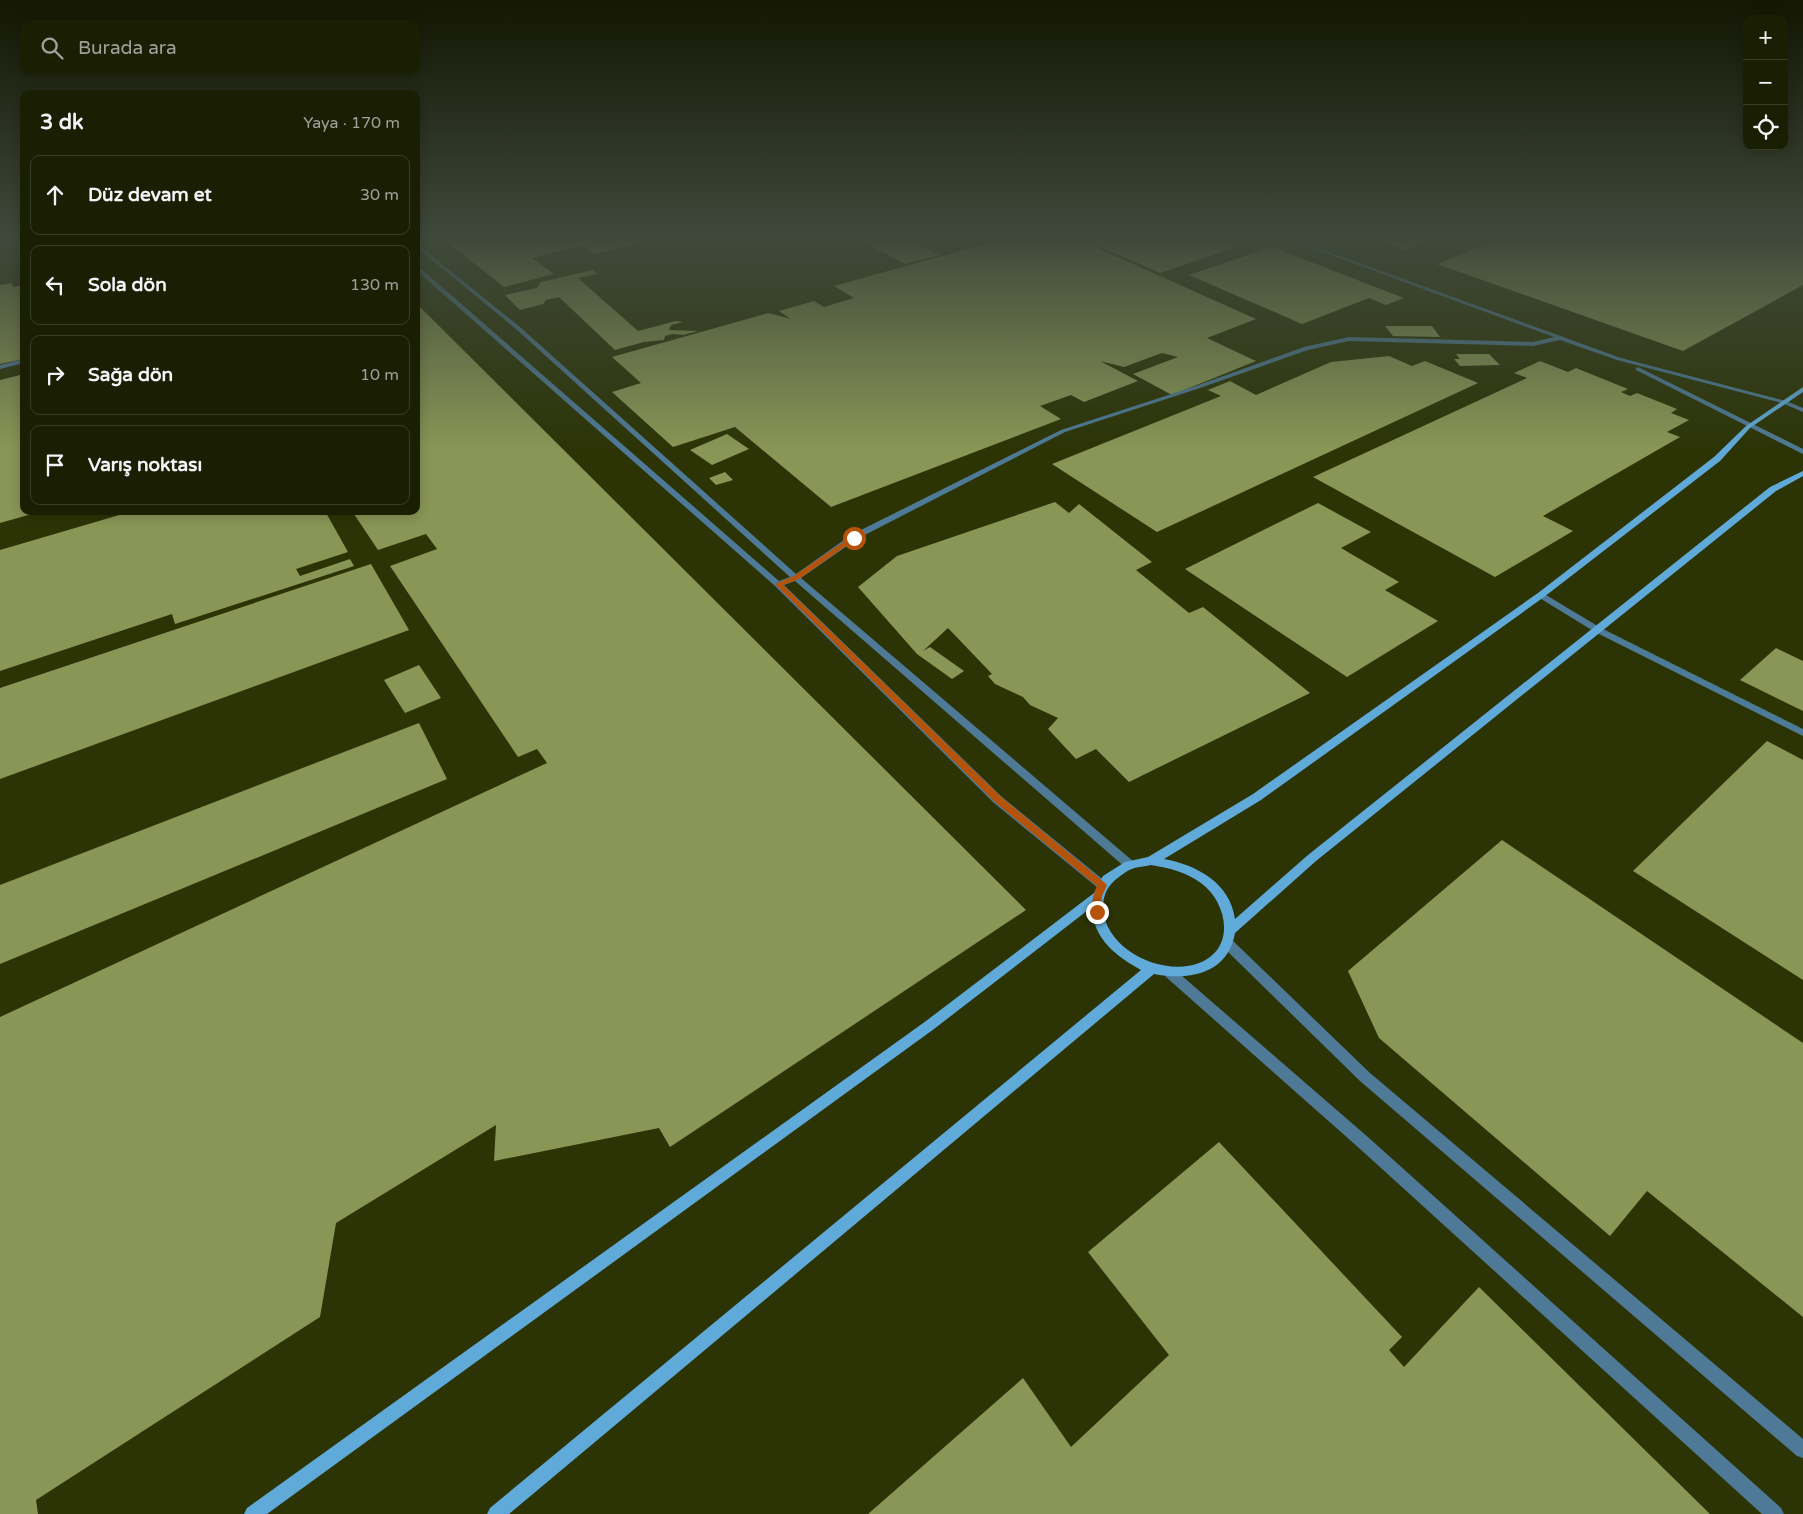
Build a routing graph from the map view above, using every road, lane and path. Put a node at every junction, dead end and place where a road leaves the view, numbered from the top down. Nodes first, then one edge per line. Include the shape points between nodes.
1 (466, 309) edge
2 (493, 309) edge
3 (1480, 309) edge
4 (1560, 338) junction
5 (1619, 360) junction
6 (20, 362) edge
7 (0, 367) edge
8 (1803, 389) edge
9 (1784, 402) junction
10 (1803, 410) edge
11 (1748, 426) junction
12 (1803, 452) edge
13 (1803, 473) edge
14 (796, 578) junction
15 (778, 584) junction
16 (1541, 595) junction
17 (1598, 630) junction
18 (1803, 733) edge
19 (1151, 861) junction
20 (1130, 865) junction
21 (1100, 890) junction
22 (1230, 937) junction
23 (1151, 969) junction
24 (1170, 973) junction
25 (1803, 1450) edge
26 (253, 1514) edge
27 (496, 1514) edge
28 (1775, 1514) edge

1 - 15 street
2 - 14 street
3 - 4 street
4 - 5 street
4 - 14 street via 1533,344 1348,339 1306,348 1063,431 854,538
5 - 9 street
5 - 11 street
6 - 7 street
8 - 9 street
9 - 10 street
9 - 11 street
11 - 12 street
11 - 16 street via 1717,459
13 - 17 street via 1773,489
14 - 15 street
14 - 20 street
15 - 21 street via 998,800
16 - 17 street
16 - 19 street via 1257,797
17 - 18 street
17 - 22 street via 1312,858
19 - 20 street
19 - 22 street via 1178,866 1208,882 1221,896 1229,913
20 - 21 street via 1114,873
21 - 23 street via 1097,912 1102,930 1113,946 1130,960
21 - 26 street via 914,1036
22 - 24 street via 1219,957 1206,966 1189,972
22 - 25 street via 1365,1076
23 - 24 street
23 - 27 street
24 - 28 street via 1364,1143

